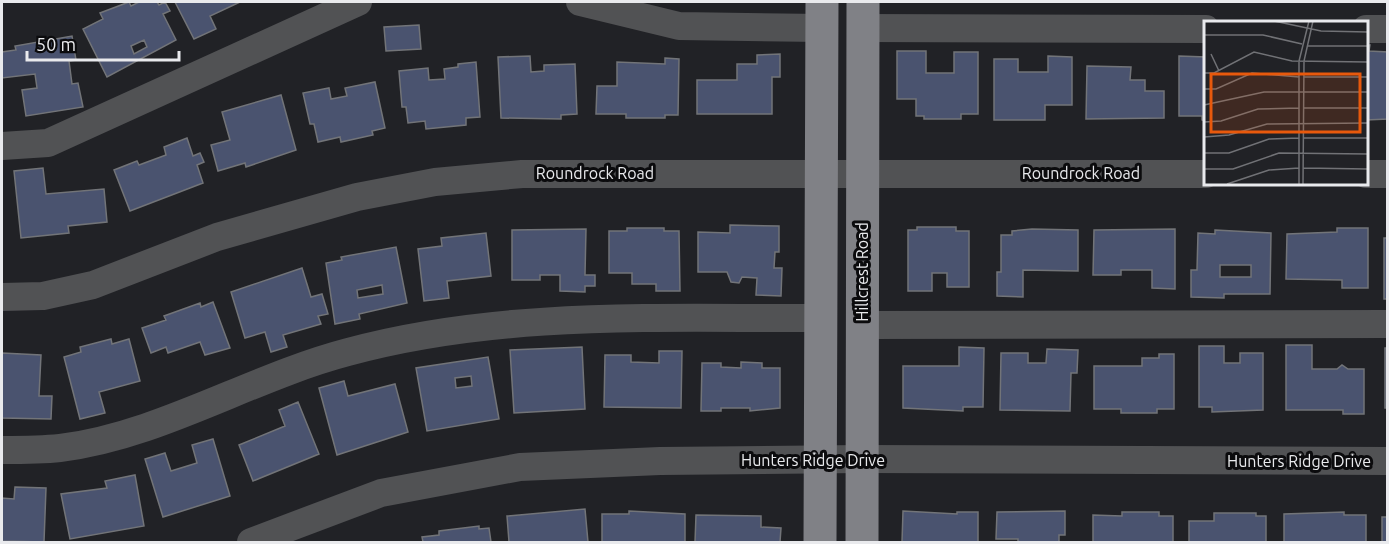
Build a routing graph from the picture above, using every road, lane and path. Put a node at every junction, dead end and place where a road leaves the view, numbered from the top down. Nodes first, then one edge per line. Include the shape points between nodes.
1 (358, 2) edge
2 (579, 2) edge
3 (822, 15) edge
4 (863, 15) edge
5 (1204, 29) edge
6 (1368, 29) edge
7 (1388, 29) edge
8 (2, 146) edge
9 (821, 172) junction
10 (862, 172) junction
11 (1204, 174) edge
12 (1368, 174) edge
13 (1388, 174) edge
14 (2, 297) edge
15 (821, 318) junction
16 (1388, 324) edge
17 (862, 325) junction
18 (2, 450) edge
19 (862, 459) junction
20 (821, 460) junction
21 (1388, 462) edge
22 (251, 543) edge
23 (820, 543) edge
24 (862, 543) edge

1 - 8 street via 48,143
2 - 3 street via 679,26
3 - 9 main road
4 - 5 street
4 - 10 main road, Hillcrest Road
6 - 7 street
9 - 10 street, Roundrock Road
9 - 14 street, Roundrock Road via 522,174 435,182 357,197 217,237 93,285 43,296
9 - 15 main road
10 - 11 street, Roundrock Road
10 - 17 main road, Hillcrest Road
12 - 13 street
15 - 18 street via 569,319 433,332 292,369 158,423 97,440 62,448
15 - 20 main road
16 - 17 street
17 - 19 main road, Hillcrest Road
19 - 20 street, Hunters Ridge Drive
19 - 21 street, Hunters Ridge Drive
19 - 24 main road, Hillcrest Road
20 - 22 street, Hunters Ridge Drive via 520,467 381,493
20 - 23 main road

